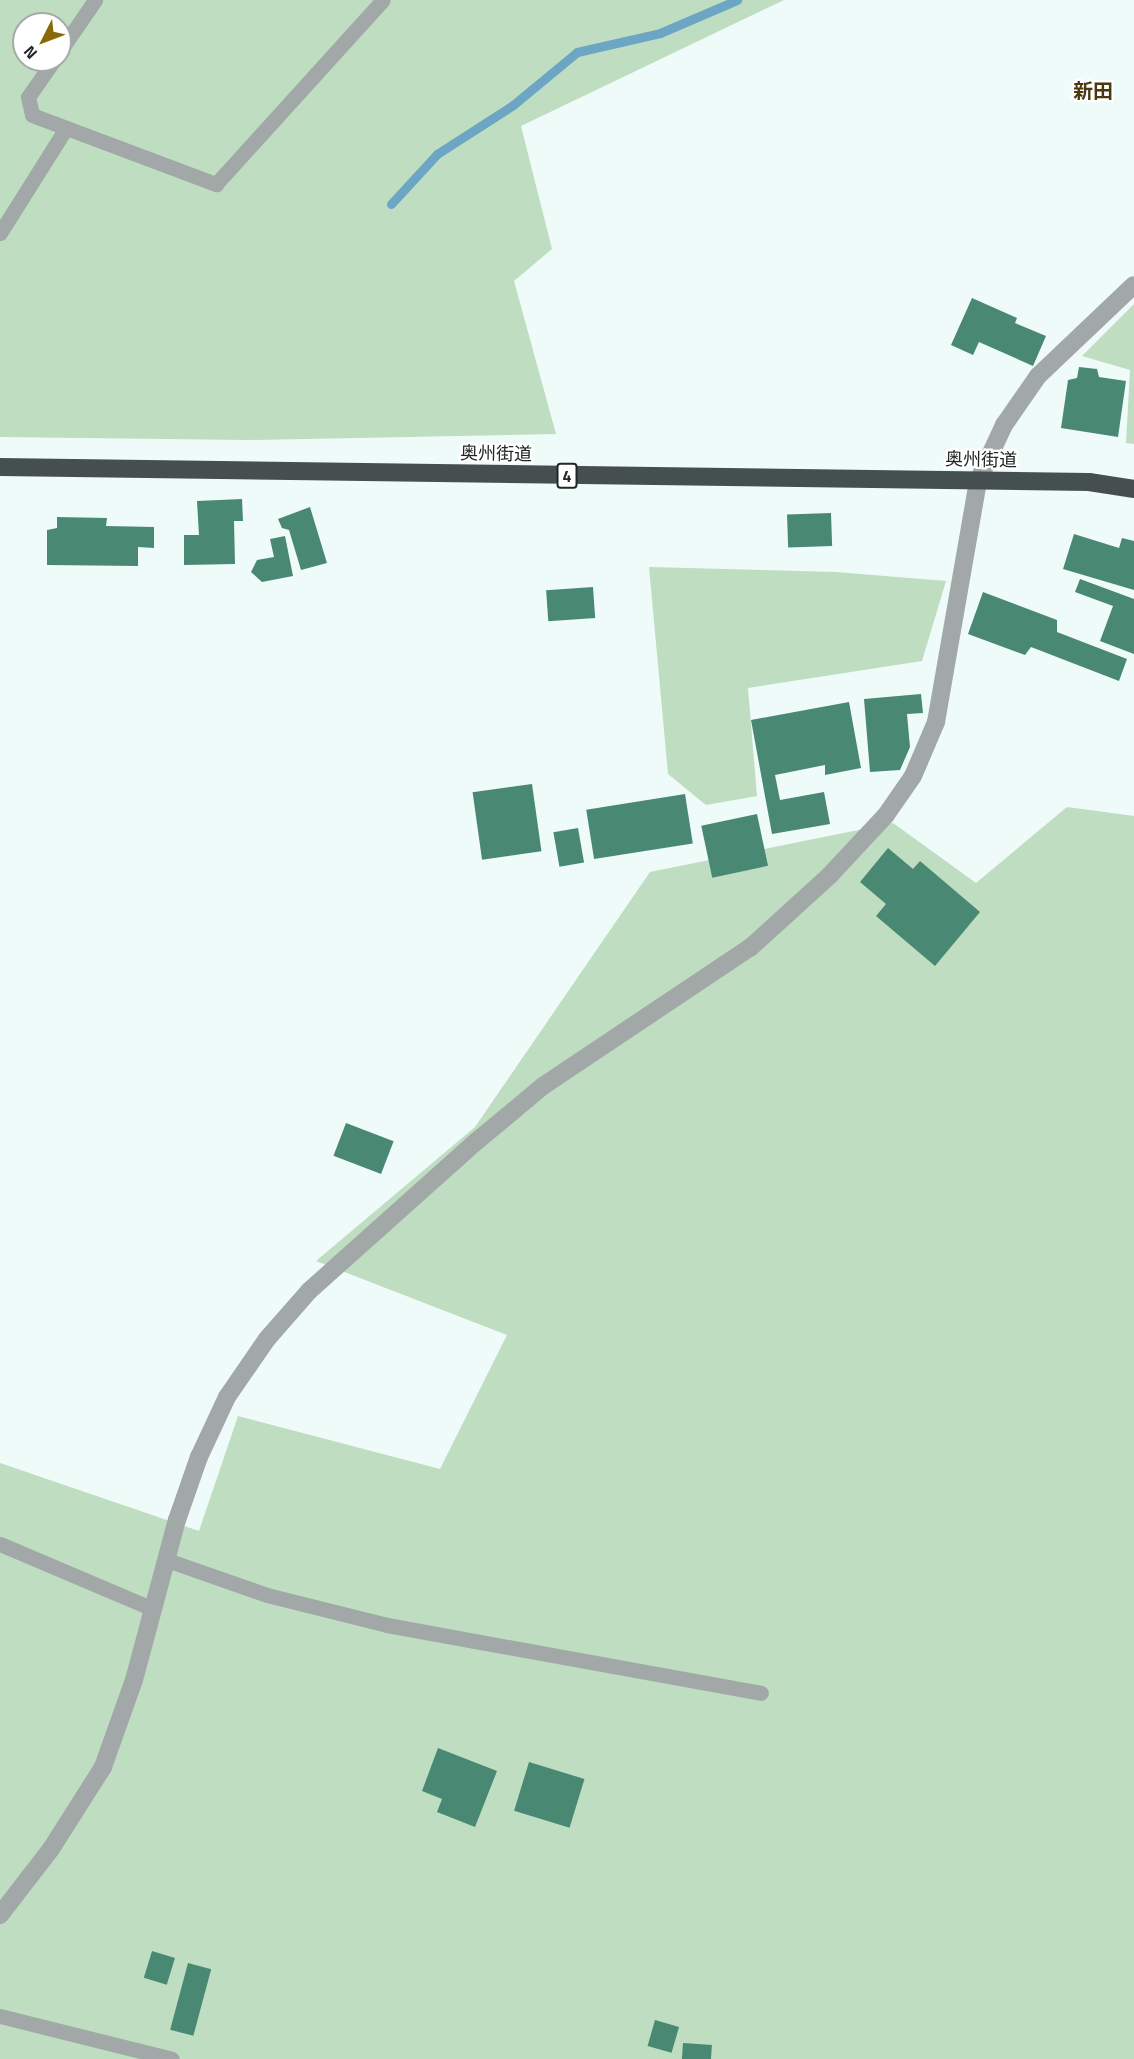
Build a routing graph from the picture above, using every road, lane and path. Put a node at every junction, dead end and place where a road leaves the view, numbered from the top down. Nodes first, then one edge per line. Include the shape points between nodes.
1 (95, 0) edge
2 (384, 0) edge
3 (72, 34) edge
4 (46, 72) edge
5 (66, 128) junction
6 (0, 233) edge
7 (1134, 285) edge
8 (0, 467) edge
9 (978, 481) junction
10 (1134, 489) edge
11 (0, 1544) edge
12 (167, 1560) junction
13 (153, 1609) junction
14 (761, 1693) dead end
15 (0, 1915) edge
16 (0, 2016) edge
17 (172, 2059) edge

1 - 3 lane
2 - 5 lane via 216,184
4 - 5 lane via 28,97 33,116
5 - 6 lane
7 - 9 street via 1038,376 1004,425
8 - 9 highway, 奥州街道 / 4
9 - 10 highway, 奥州街道 / 4 via 1089,482
9 - 12 street via 936,722 913,776 886,814 830,875 751,947 543,1086 309,1291 267,1339 227,1397 199,1457
11 - 13 lane
12 - 13 street
12 - 14 lane via 267,1595 387,1625
13 - 15 street via 103,1767 51,1849
16 - 17 lane

